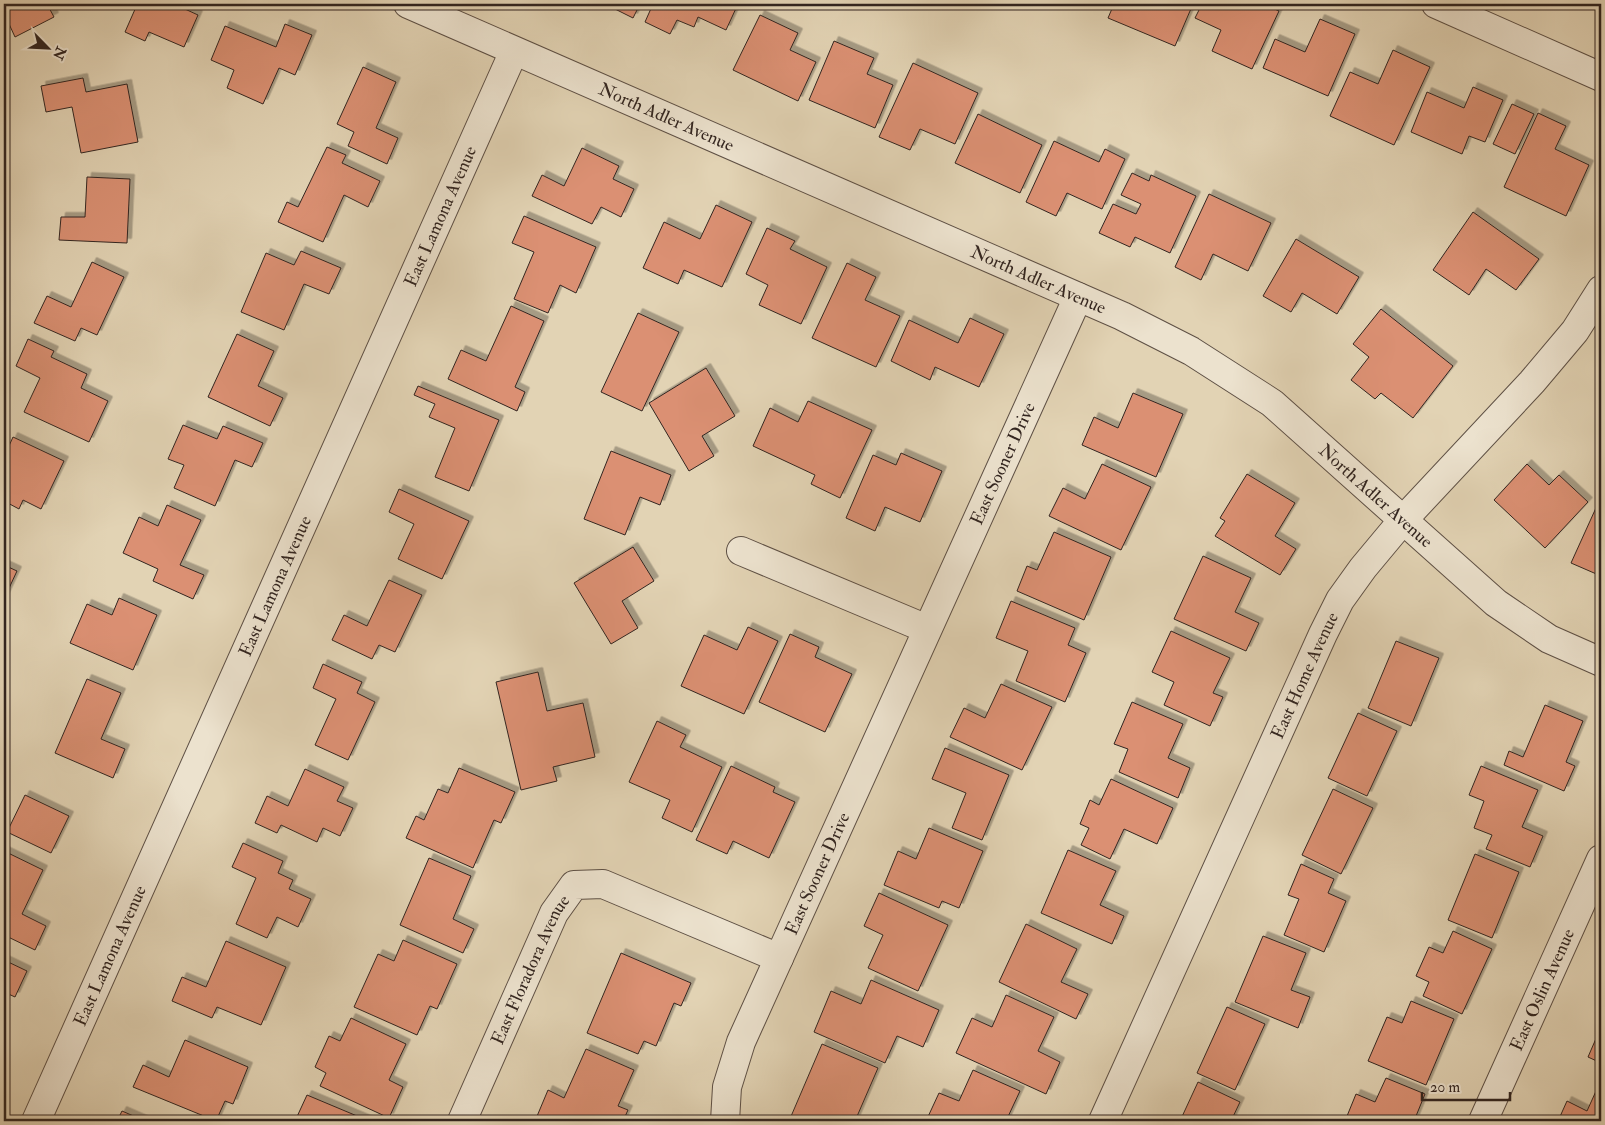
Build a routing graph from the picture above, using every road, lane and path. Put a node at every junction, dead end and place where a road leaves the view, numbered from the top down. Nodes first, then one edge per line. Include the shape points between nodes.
1 (408, 4) edge
2 (1436, 4) edge
3 (514, 51) junction
4 (1601, 77) edge
5 (1601, 290) edge
6 (1078, 297) junction
7 (1403, 520) junction
8 (741, 551) dead end
9 (927, 630) junction
10 (1601, 662) edge
11 (1601, 859) edge
12 (779, 958) junction
13 (36, 1121) edge
14 (462, 1121) edge
15 (724, 1121) edge
16 (1103, 1121) edge
17 (1483, 1121) edge

1 - 3 street, North Adler Avenue
2 - 4 street
3 - 6 street, North Adler Avenue
3 - 13 street, East Lamona Avenue
5 - 7 street, East Home Avenue via 1574,331 1532,382
6 - 7 street, North Adler Avenue via 1191,351 1272,403
6 - 9 street, East Sooner Drive
7 - 10 street, North Adler Avenue via 1496,604 1549,639
7 - 16 street, East Home Avenue via 1340,600 1323,634
8 - 9 street
9 - 12 street, East Sooner Drive
11 - 17 street, East Oslin Avenue
12 - 14 street, East Floradora Avenue via 603,884 574,885 554,913
12 - 15 street, East Sooner Drive via 741,1042 727,1087

